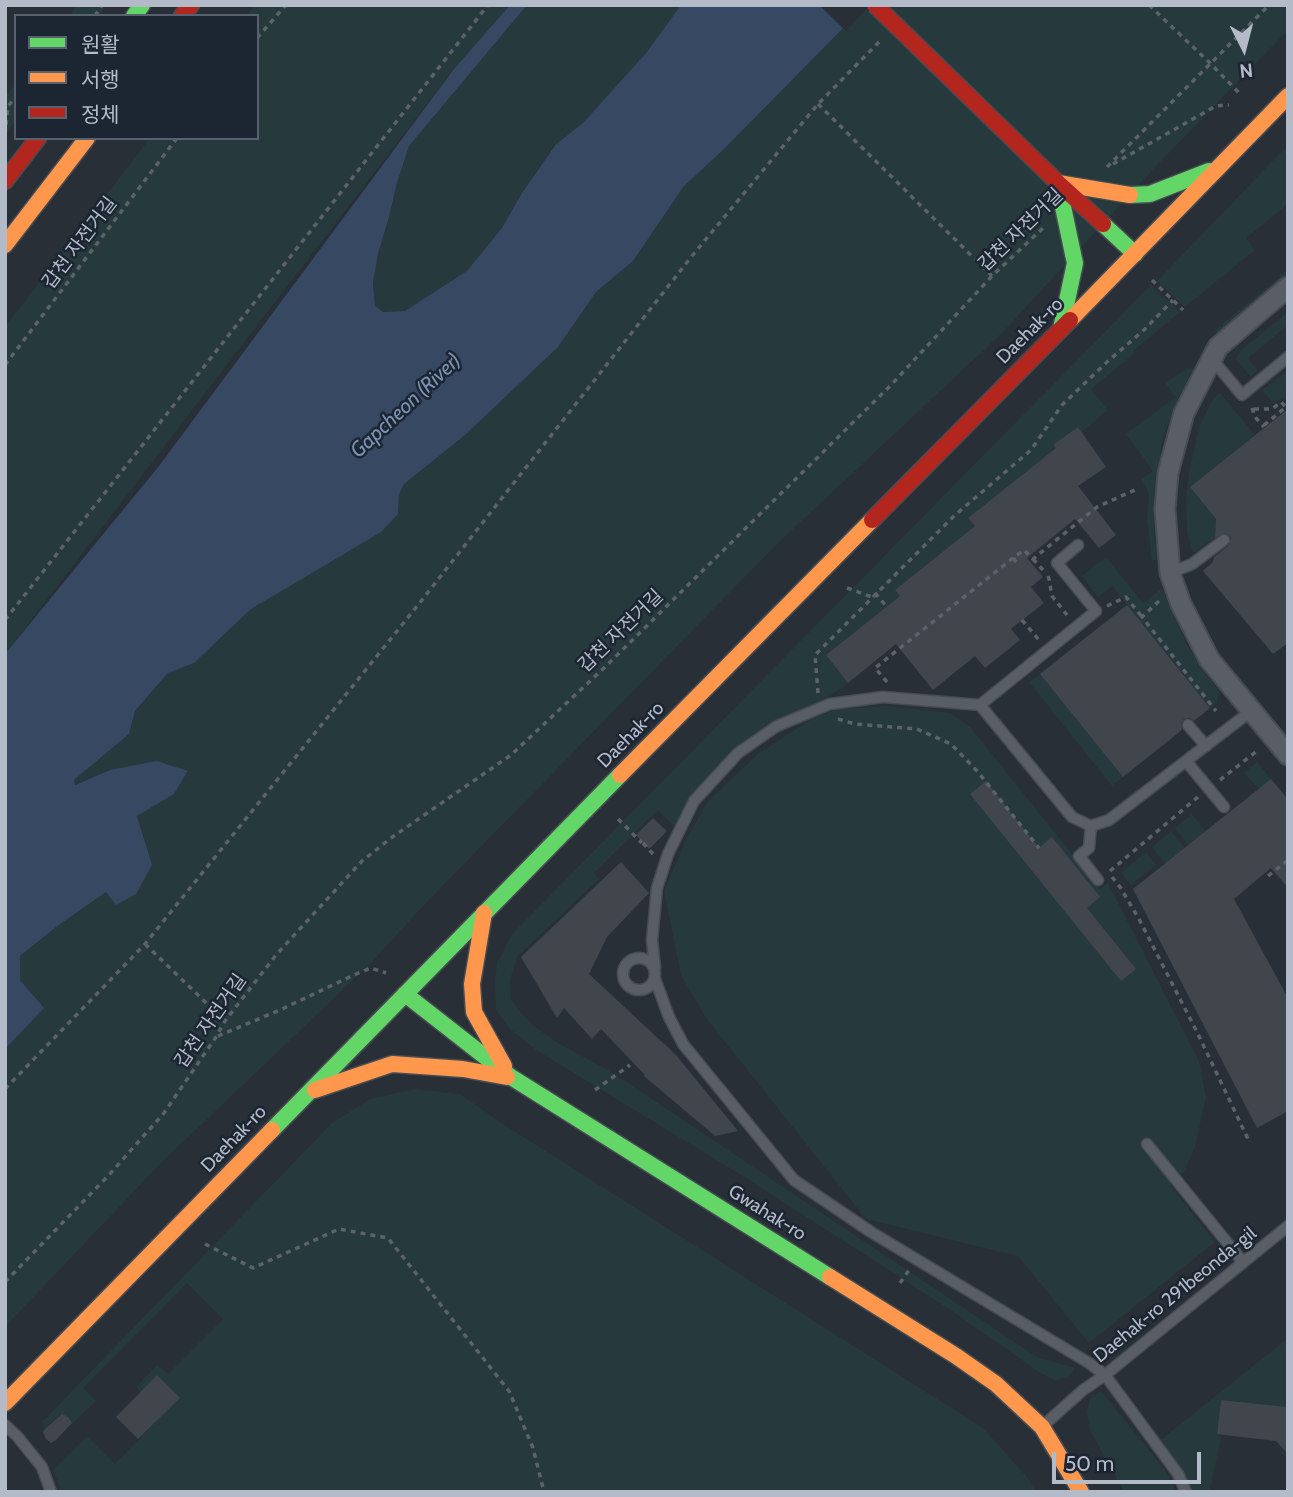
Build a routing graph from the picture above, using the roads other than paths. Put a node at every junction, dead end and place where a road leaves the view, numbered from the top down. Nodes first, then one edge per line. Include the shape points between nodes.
1 (876, 5) edge
2 (1288, 96) edge
3 (36, 140) edge
4 (85, 140) edge
5 (1218, 168) junction
6 (5, 181) edge
7 (1058, 183) junction
8 (5, 245) edge
9 (1135, 254) junction
10 (1288, 287) edge
11 (1061, 329) junction
12 (1288, 357) edge
13 (1212, 359) junction
14 (1224, 540) dead end
15 (1078, 545) dead end
16 (1170, 573) junction
17 (980, 705) junction
18 (1251, 711) junction
19 (1188, 725) dead end
20 (1206, 746) junction
21 (1288, 755) edge
22 (1186, 761) junction
23 (1224, 807) dead end
24 (1091, 826) junction
25 (1098, 880) dead end
26 (485, 913) junction
27 (405, 994) junction
28 (511, 1077) junction
29 (309, 1092) junction
30 (1147, 1144) dead end
31 (1288, 1226) edge
32 (1243, 1262) junction
33 (1105, 1375) junction
34 (5, 1403) edge
35 (5, 1425) edge
36 (1042, 1427) junction
37 (51, 1492) edge
38 (1080, 1492) edge
39 (1186, 1492) edge

1 - 7 main road, bridge
2 - 5 main road, Daehak-ro
3 - 6 main road
4 - 8 main road
5 - 7 main road, bridge via 1150,194
5 - 9 main road, Daehak-ro
7 - 9 main road, bridge
7 - 11 main road, bridge via 1075,263
9 - 11 main road, Daehak-ro
10 - 13 street via 1218,347
11 - 26 main road, Daehak-ro
12 - 13 lane via 1242,395
13 - 16 street via 1184,413 1168,473 1165,509
14 - 16 lane via 1192,564
15 - 17 lane via 1057,563 1096,611
16 - 18 street via 1209,659
17 - 24 lane via 1072,817
17 - 33 lane via 884,697 830,704 777,726 738,753 694,801 668,854 657,888 654,974 683,1044 794,1180
18 - 20 lane
18 - 21 street
19 - 20 lane
20 - 22 lane
22 - 23 lane
22 - 24 lane via 1109,820
24 - 25 lane via 1089,848 1079,856
26 - 27 main road, Daehak-ro
26 - 28 main road via 472,984 474,1012
27 - 28 main road, Gwahak-ro
27 - 29 main road, Daehak-ro
28 - 29 main road via 392,1064
28 - 36 main road, Gwahak-ro via 957,1356 996,1384
29 - 34 main road, Daehak-ro
30 - 32 lane
31 - 32 lane, Daehak-ro 291beonda-gil
32 - 33 lane, Daehak-ro 291beonda-gil
33 - 36 lane, Daehak-ro 291beonda-gil
33 - 39 lane via 1178,1474
35 - 37 lane via 41,1467
36 - 38 main road, Gwahak-ro

